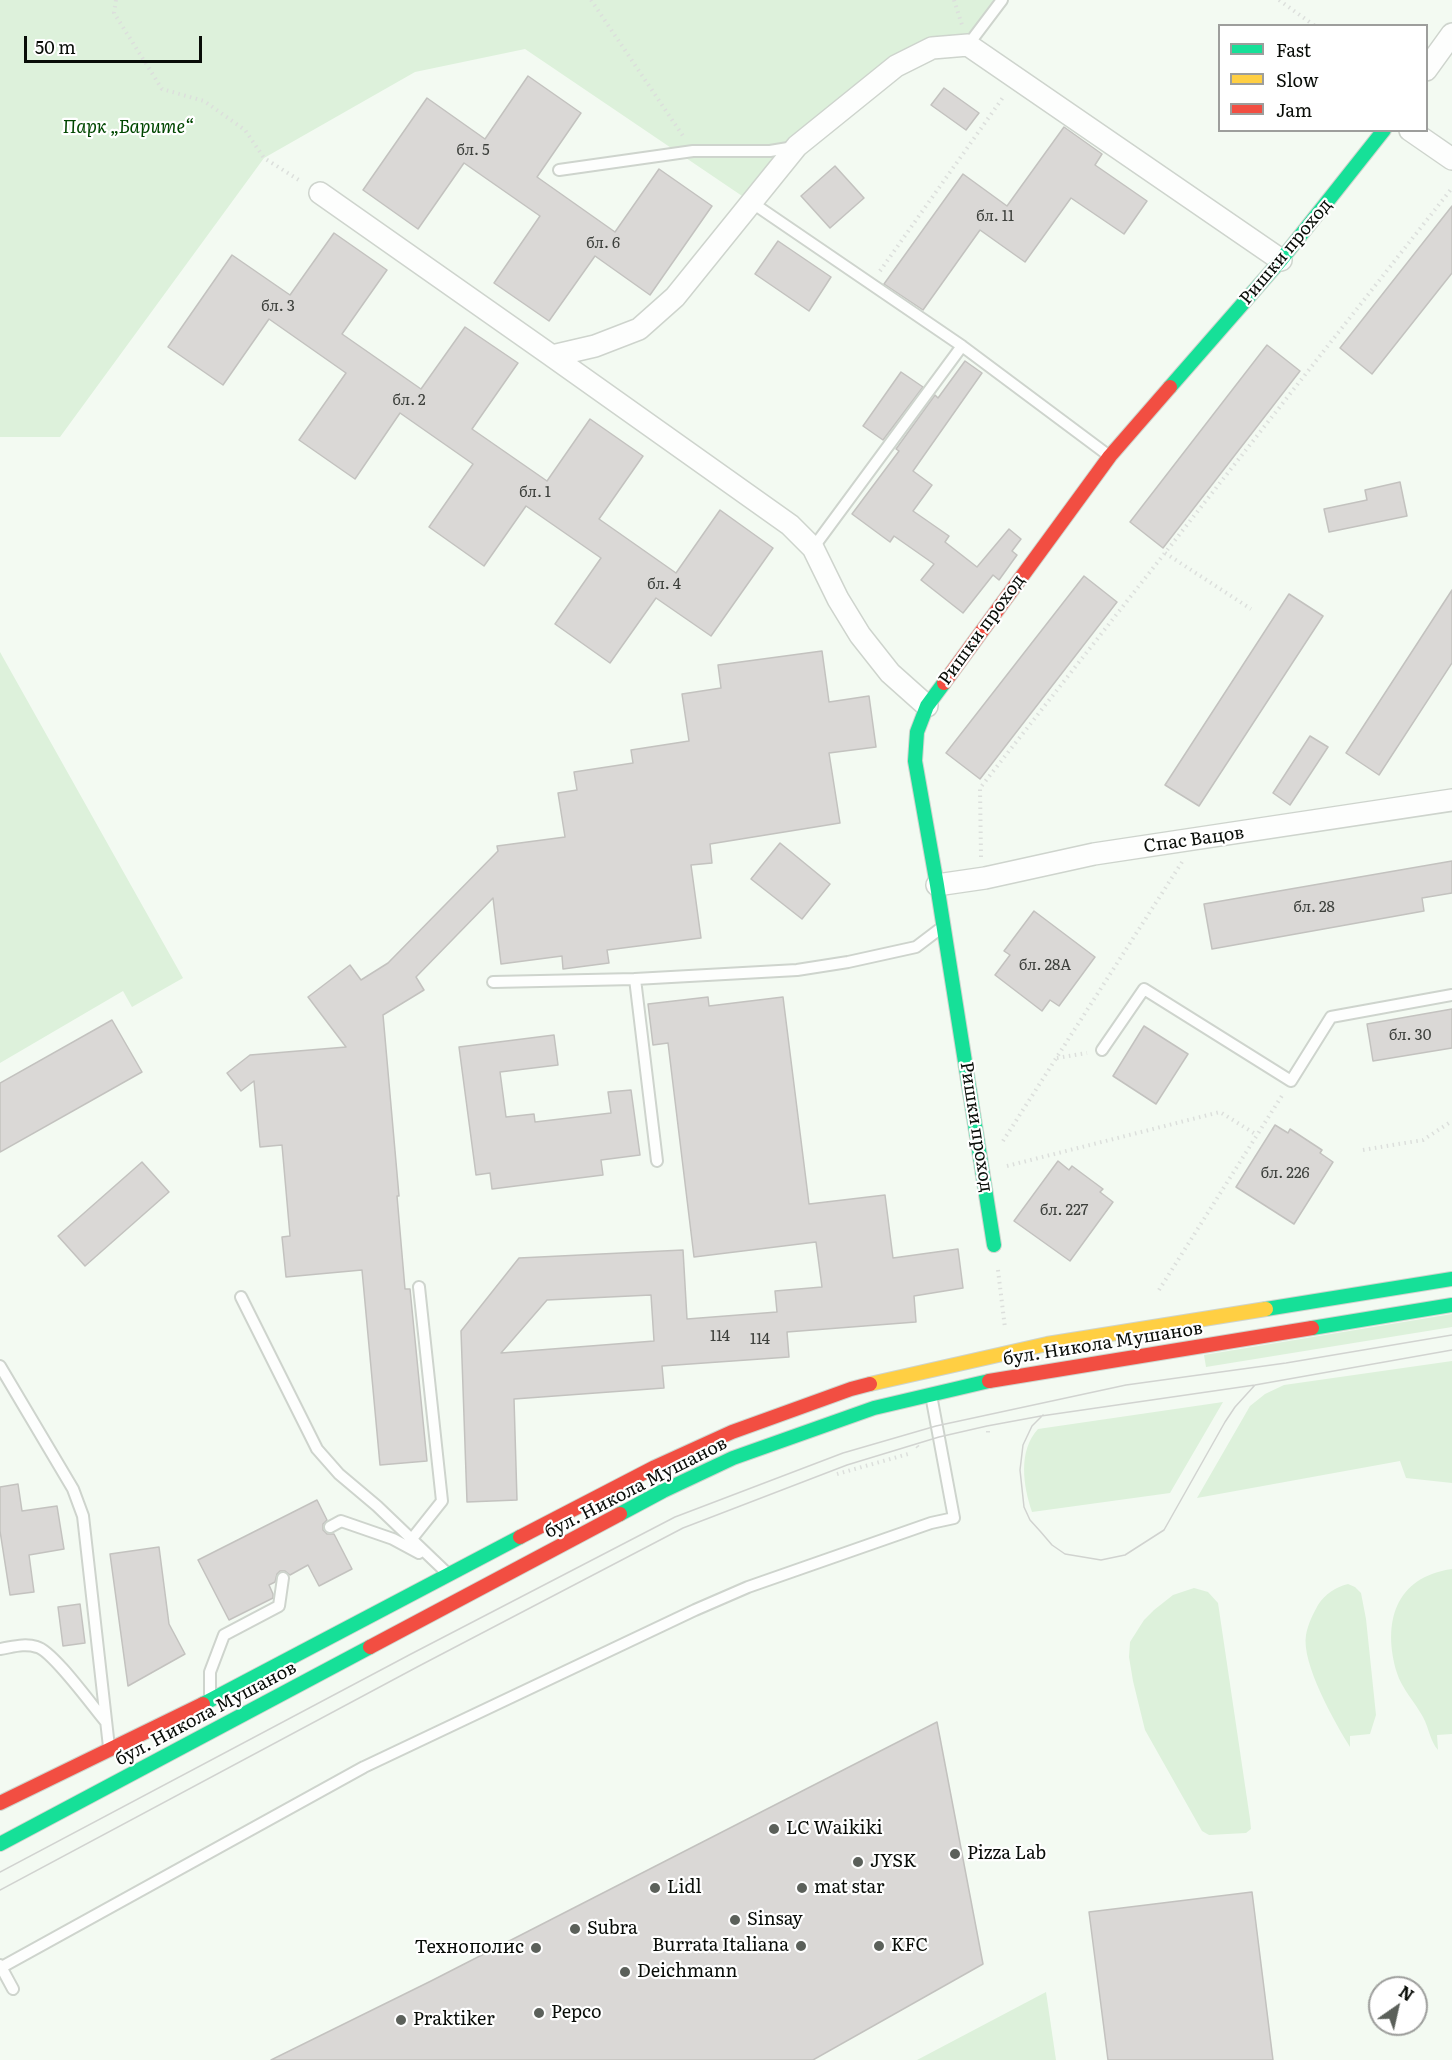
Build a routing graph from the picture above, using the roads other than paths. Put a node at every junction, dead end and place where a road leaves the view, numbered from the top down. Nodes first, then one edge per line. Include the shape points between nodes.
1 (1002, 0) edge
2 (1452, 34) edge
3 (968, 45) junction
4 (1428, 67) edge
5 (1382, 132) edge
6 (1413, 132) edge
7 (797, 146) junction
8 (1452, 159) edge
9 (559, 170) dead end
10 (320, 193) road end
11 (751, 202) junction
12 (1281, 260) junction
13 (962, 346) junction
14 (552, 356) junction
15 (1110, 456) junction
16 (813, 548) junction
17 (927, 705) junction
18 (1452, 800) edge
19 (937, 885) junction
20 (944, 926) junction
21 (635, 979) junction
22 (493, 982) dead end
23 (1452, 995) edge
24 (1102, 1050) road end
25 (657, 1161) dead end
26 (994, 1245) road end
27 (1452, 1279) edge
28 (419, 1287) dead end
29 (241, 1297) dead end
30 (1452, 1305) edge
31 (0, 1366) edge
32 (925, 1371) junction
33 (931, 1394) junction
34 (330, 1527) dead end
35 (411, 1540) junction
36 (430, 1558) junction
37 (447, 1574) junction
38 (283, 1578) dead end
39 (0, 1649) edge
40 (210, 1700) junction
41 (107, 1723) junction
42 (110, 1749) junction
43 (0, 1803) edge
44 (0, 1844) edge
45 (0, 1966) edge
46 (13, 1989) dead end

1 - 3 lane
2 - 4 street
3 - 7 street via 932,48 896,66
3 - 12 street
5 - 12 main road, Ришки проход
6 - 8 street
7 - 9 lane via 770,151 693,151
7 - 11 street
10 - 14 street
11 - 13 lane
11 - 14 street via 675,297 639,329 595,346
12 - 15 main road, Ришки проход
13 - 15 lane
13 - 16 lane
14 - 16 street via 790,525
15 - 17 main road, Ришки проход
16 - 17 street via 860,635 890,673
17 - 19 main road, Ришки проход via 917,732 915,761
18 - 19 street, Спас Вацов via 1094,854
19 - 20 main road, Ришки проход
20 - 21 lane via 916,947 848,962 797,970
20 - 26 main road, Ришки проход
21 - 22 lane
21 - 25 lane
23 - 24 lane via 1331,1017 1291,1081 1144,989
27 - 32 main road, бул. Никола Мушанов via 1047,1344
28 - 35 lane via 442,1501
29 - 35 lane via 316,1449
30 - 33 main road, бул. Никола Мушанов via 995,1380
31 - 41 lane via 73,1489 83,1516
32 - 33 lane
32 - 37 main road, бул. Никола Мушанов via 851,1389 732,1432 655,1467
33 - 44 main road, бул. Никола Мушанов via 873,1408 743,1454 663,1491
33 - 45 lane via 954,1518 931,1522 748,1587 695,1610 363,1767
34 - 36 lane via 341,1521 393,1539
35 - 36 lane
36 - 37 lane
37 - 40 main road, бул. Никола Мушанов
38 - 40 lane via 279,1606 224,1635 210,1672
39 - 41 lane via 25,1644 40,1647
40 - 42 main road, бул. Никола Мушанов
41 - 42 lane
42 - 43 main road, бул. Никола Мушанов
45 - 46 lane

